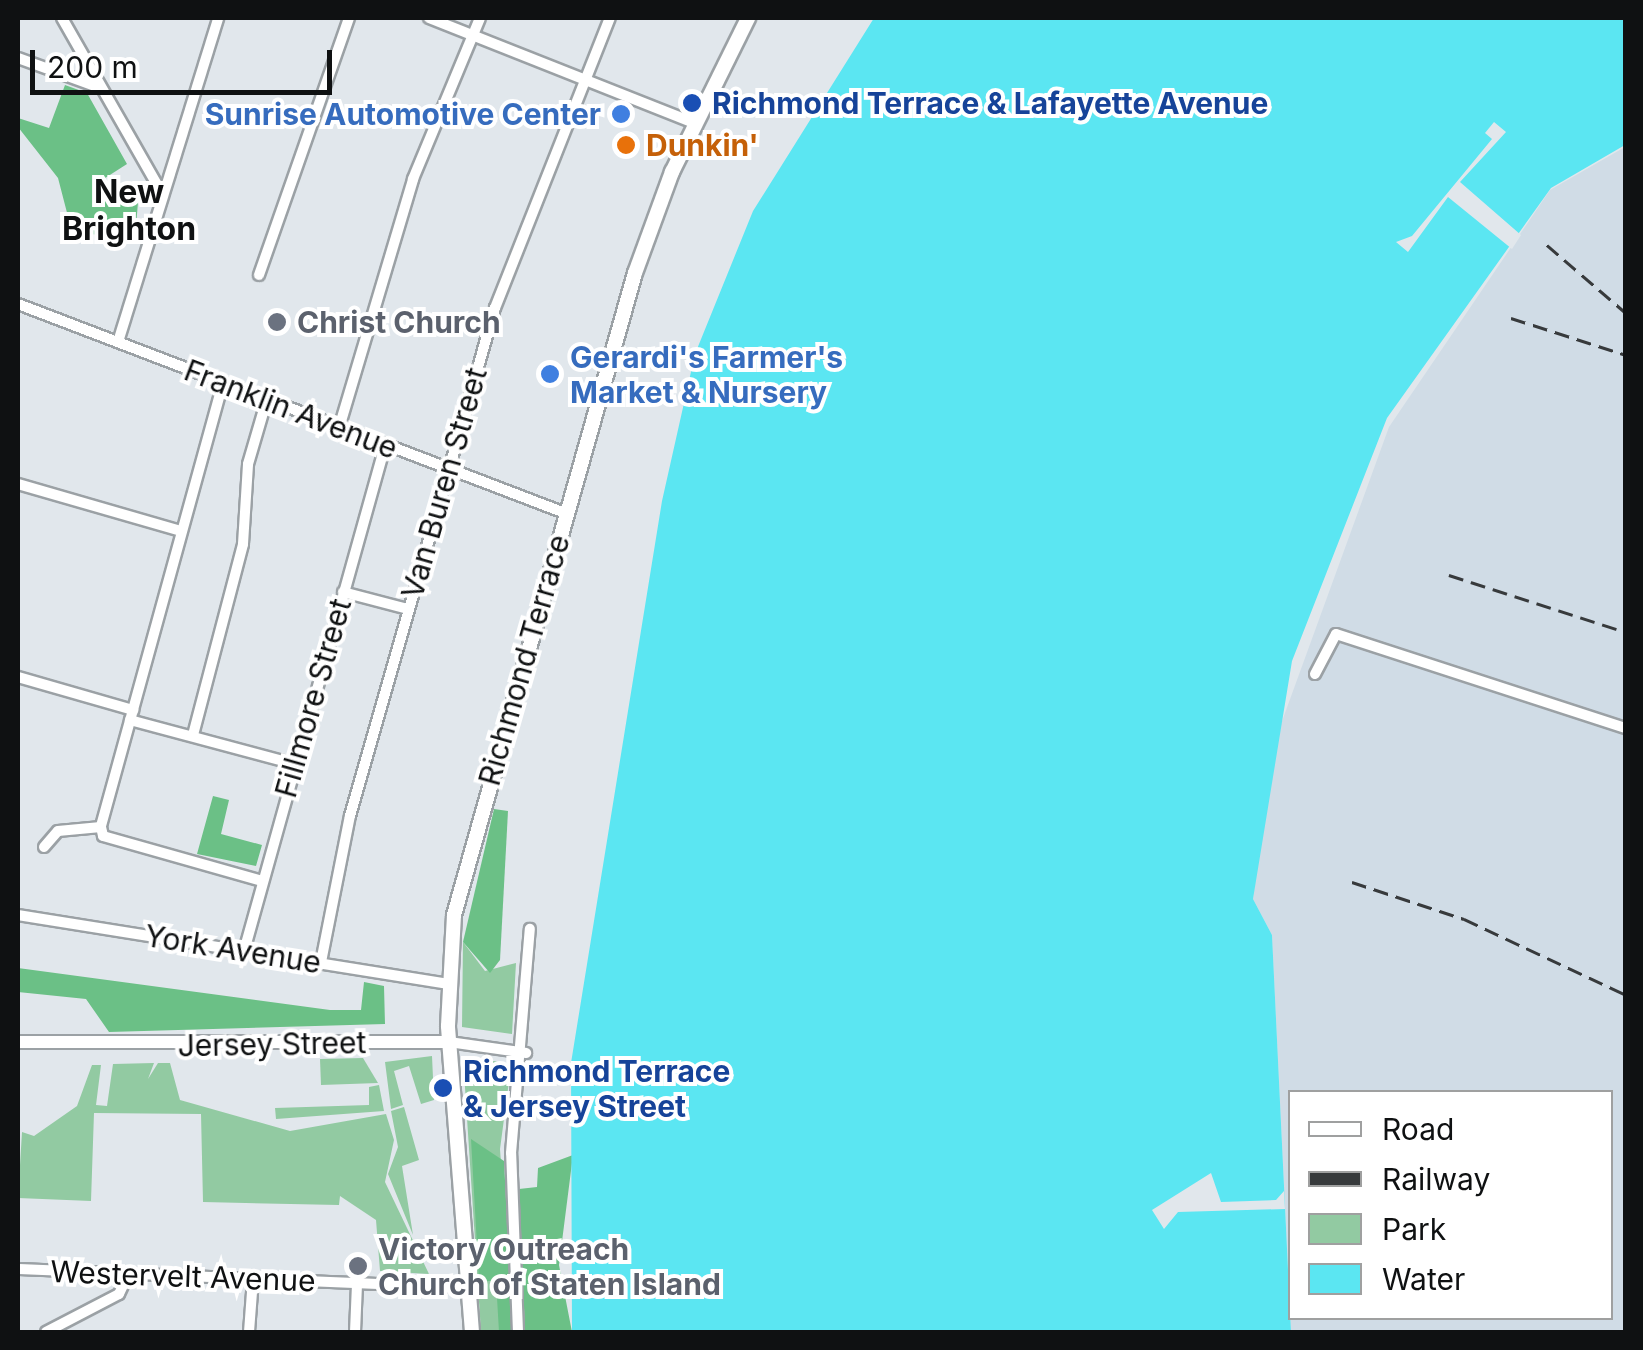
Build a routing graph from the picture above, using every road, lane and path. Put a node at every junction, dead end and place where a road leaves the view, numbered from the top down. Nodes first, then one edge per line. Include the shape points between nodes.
1 (62, 18) edge
2 (218, 18) edge
3 (349, 18) edge
4 (428, 18) edge
5 (480, 18) edge
6 (610, 18) edge
7 (748, 18) edge
8 (472, 34) junction
9 (18, 58) edge
10 (583, 78) junction
11 (95, 86) junction
12 (694, 123) junction
13 (159, 188) junction
14 (259, 276) dead end
15 (18, 304) edge
16 (118, 342) junction
17 (224, 383) junction
18 (267, 400) junction
19 (339, 428) junction
20 (385, 446) junction
21 (448, 470) junction
22 (18, 484) edge
23 (565, 513) junction
24 (180, 531) junction
25 (344, 592) junction
26 (408, 609) junction
27 (1315, 674) dead end
28 (18, 676) edge
29 (132, 715) junction
30 (1626, 728) edge
31 (193, 735) junction
32 (294, 764) junction
33 (102, 831) junction
34 (44, 847) dead end
35 (262, 881) junction
36 (18, 915) edge
37 (530, 930) dead end
38 (244, 952) junction
39 (321, 962) junction
40 (448, 984) junction
41 (18, 1042) edge
42 (450, 1042) junction
43 (526, 1052) junction
44 (18, 1269) edge
45 (128, 1275) junction
46 (253, 1279) junction
47 (357, 1284) junction
48 (469, 1288) junction
49 (46, 1332) edge
50 (249, 1332) edge
51 (356, 1332) edge
52 (472, 1332) edge
53 (518, 1332) edge

1 - 11 street
2 - 13 street
3 - 14 street
4 - 8 street
5 - 8 street
6 - 10 street, Van Buren Street
7 - 12 main road, Richmond Terrace
8 - 10 street
8 - 19 street via 413,179
9 - 11 street
10 - 12 street
10 - 21 street, Van Buren Street via 528,212
11 - 13 street
12 - 23 main road, Richmond Terrace via 640,258
13 - 16 street
15 - 16 street, Franklin Avenue
16 - 17 street, Franklin Avenue
17 - 18 street, Franklin Avenue
17 - 24 street
18 - 19 street, Franklin Avenue
18 - 31 street via 248,464 243,544
19 - 20 street, Franklin Avenue
20 - 21 street, Franklin Avenue
20 - 25 street, Fillmore Street
21 - 23 street, Franklin Avenue
21 - 26 street, Van Buren Street
22 - 24 street
23 - 40 main road, Richmond Terrace via 461,885
24 - 29 street
25 - 26 street
25 - 32 street, Fillmore Street
26 - 39 street, Van Buren Street via 350,816
27 - 30 street via 1336,634
28 - 29 street
29 - 31 street
29 - 33 street
31 - 32 street
32 - 35 street, Fillmore Street
33 - 34 street via 58,831
33 - 35 street
35 - 38 street, Fillmore Street
36 - 38 street, York Avenue
37 - 43 street
38 - 39 street, York Avenue
39 - 40 street, York Avenue
40 - 42 main road, Richmond Terrace
41 - 42 street, Jersey Street
42 - 43 street, Jersey Street
42 - 48 main road, Richmond Terrace
43 - 53 street via 511,1159
44 - 45 street, Westervelt Avenue
45 - 46 street, Westervelt Avenue
45 - 49 street via 119,1294
46 - 47 street, Westervelt Avenue
46 - 50 street
47 - 48 street, Westervelt Avenue
47 - 51 street
48 - 52 main road, Richmond Terrace

